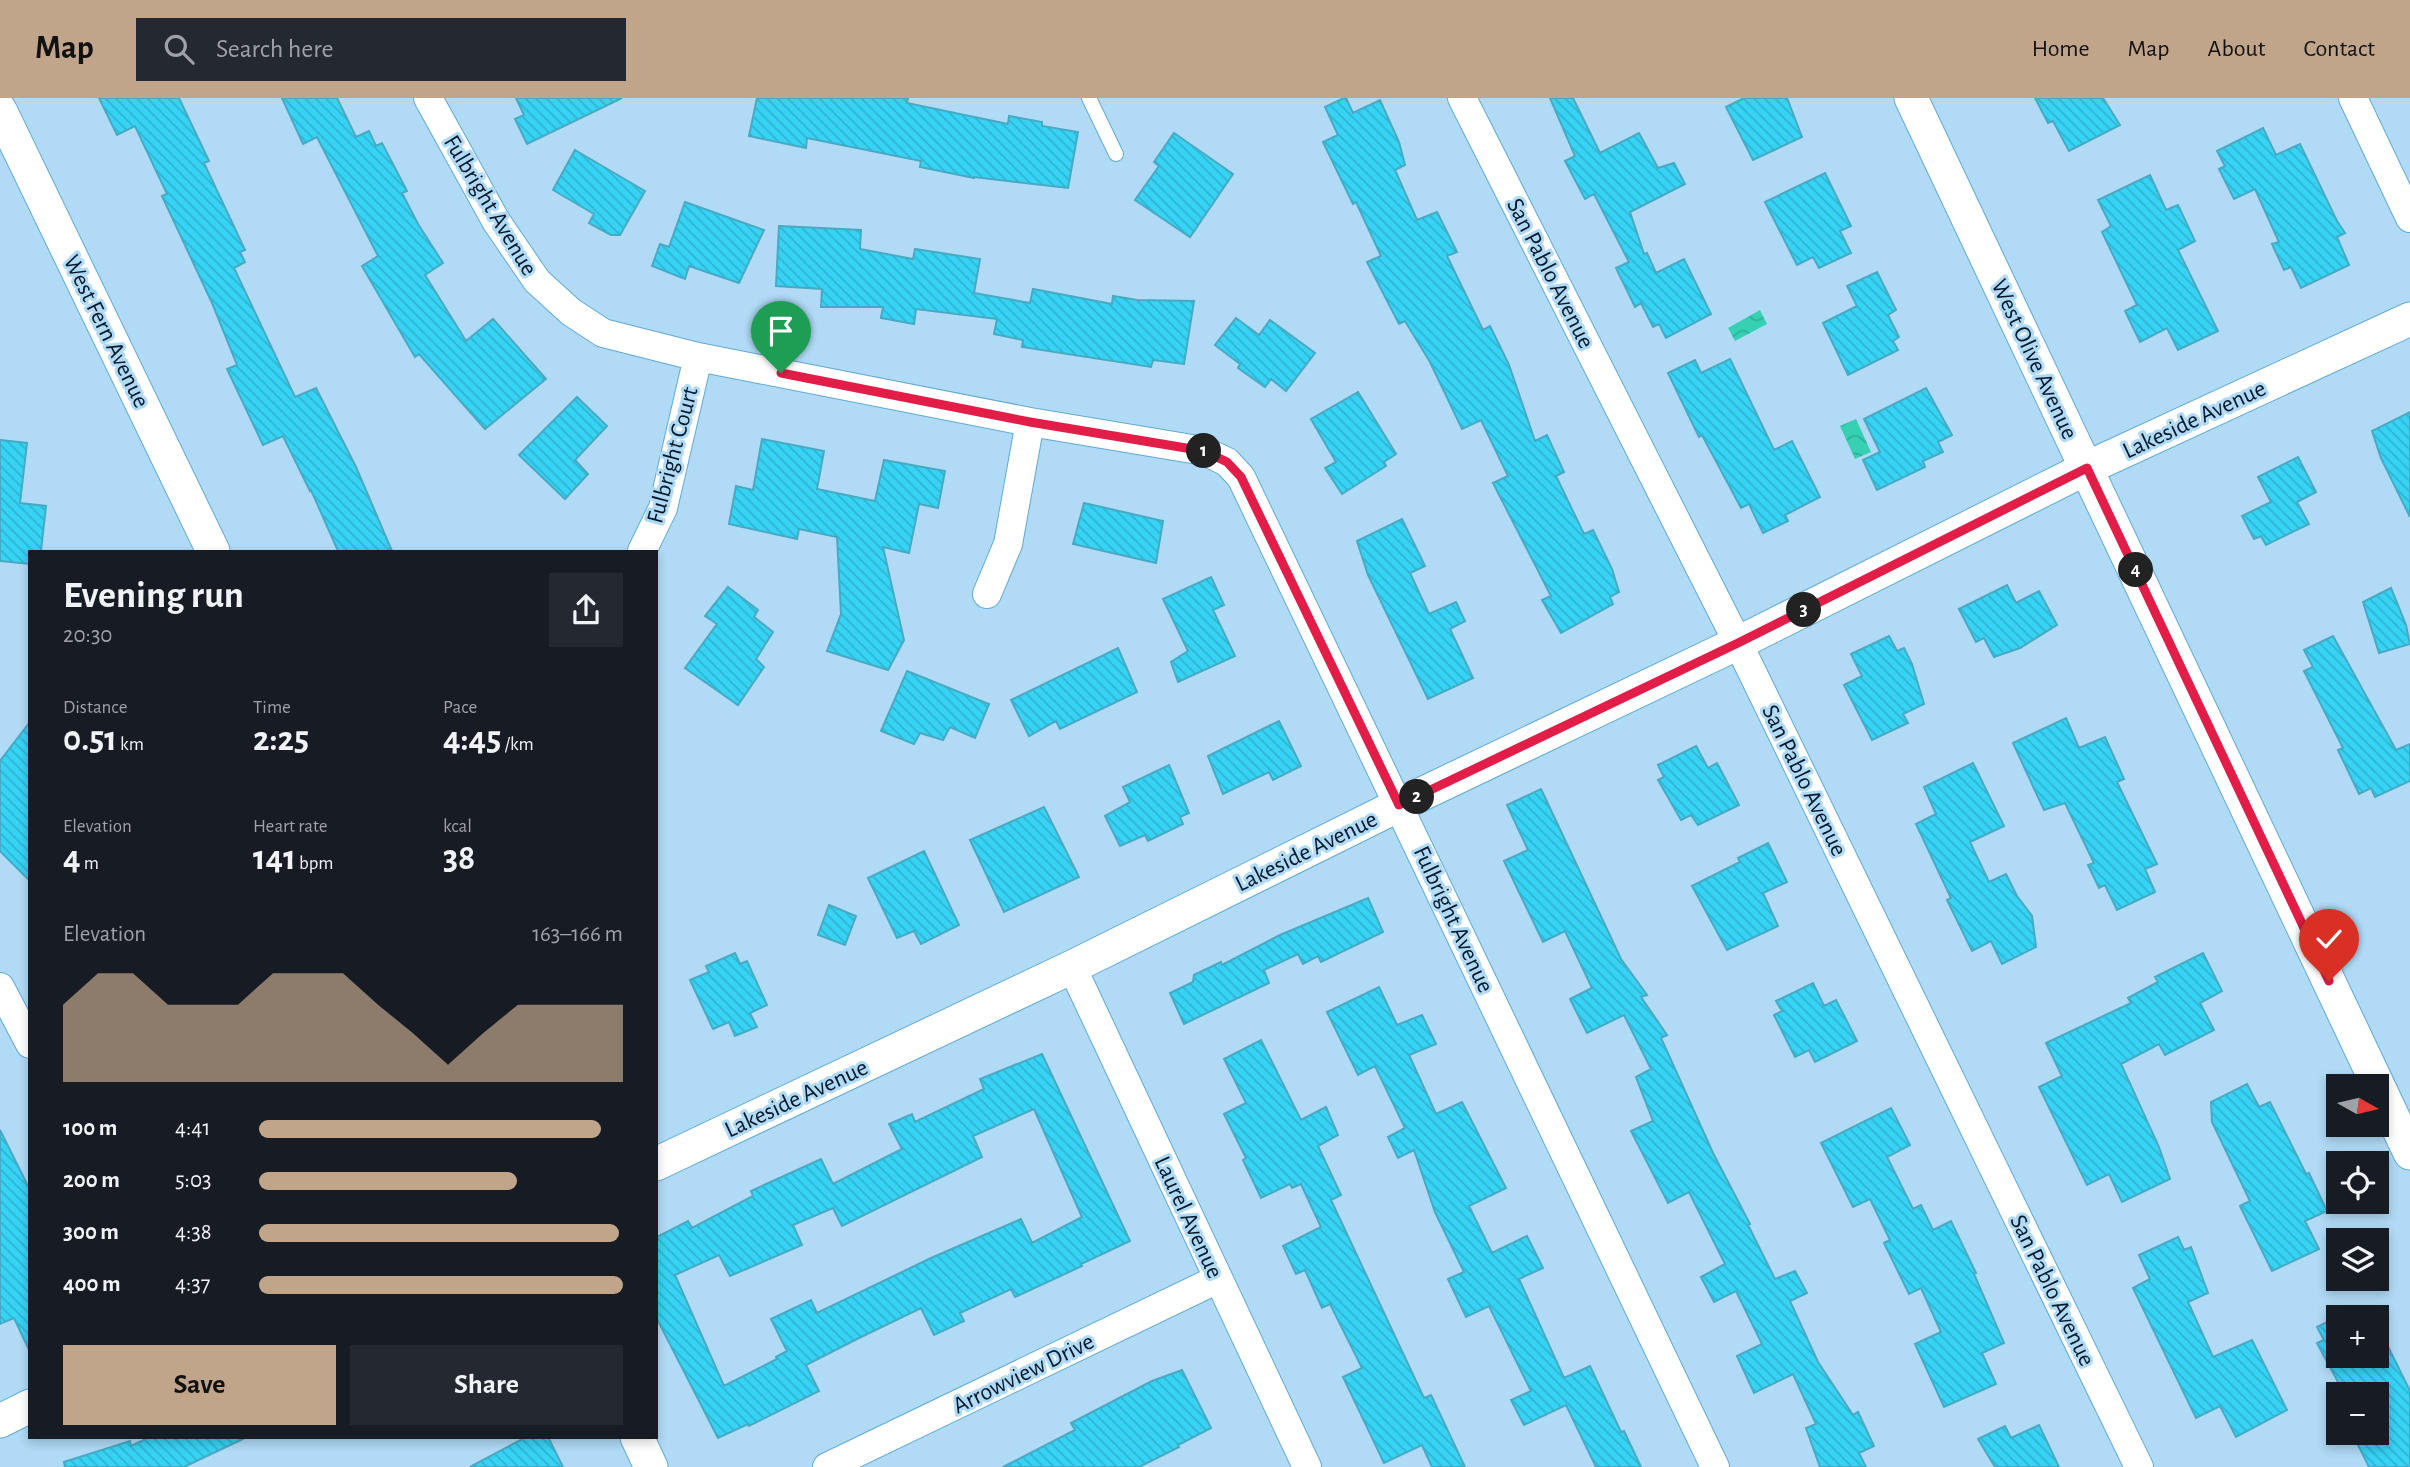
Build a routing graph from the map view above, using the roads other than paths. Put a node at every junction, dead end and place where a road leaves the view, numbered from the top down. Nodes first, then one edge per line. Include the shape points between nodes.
1 (428, 98) edge
2 (1089, 98) edge
3 (1462, 98) edge
4 (1911, 98) edge
5 (2353, 98) edge
6 (0, 110) edge
7 (1116, 154) dead end
8 (2410, 218) edge
9 (2410, 319) edge
10 (698, 357) junction
11 (1030, 422) junction
12 (2087, 468) junction
13 (213, 550) edge
14 (642, 550) edge
15 (987, 594) dead end
16 (1738, 643) junction
17 (1399, 805) junction
18 (1072, 967) junction
19 (0, 987) edge
20 (7, 1017) edge
21 (28, 1042) edge
22 (2410, 1153) edge
23 (658, 1163) edge
24 (1218, 1279) junction
25 (28, 1407) edge
26 (0, 1421) edge
27 (638, 1439) edge
28 (651, 1467) edge
29 (827, 1467) edge
30 (1307, 1467) edge
31 (1715, 1467) edge
32 (2139, 1467) edge

1 - 10 street, Fulbright Avenue via 496,221 537,281 603,333
2 - 7 lane
3 - 16 street, San Pablo Avenue
4 - 12 street, West Olive Avenue
5 - 8 street
6 - 13 street, West Fern Avenue
9 - 12 street, Lakeside Avenue
10 - 11 street, Fulbright Avenue
10 - 14 street, Fulbright Court via 663,508
11 - 15 street via 1009,544
11 - 17 street, Fulbright Avenue via 1204,451 1227,462 1241,477
12 - 16 street, Lakeside Avenue
12 - 22 street, West Olive Avenue
16 - 17 street, Lakeside Avenue
16 - 32 street, San Pablo Avenue
17 - 18 street, Lakeside Avenue
17 - 31 street, Fulbright Avenue
18 - 23 street, Lakeside Avenue
18 - 24 street, Laurel Avenue
19 - 20 street
20 - 21 street
24 - 29 street, Arrowview Drive
24 - 30 street, Laurel Avenue
25 - 26 street
27 - 28 street

